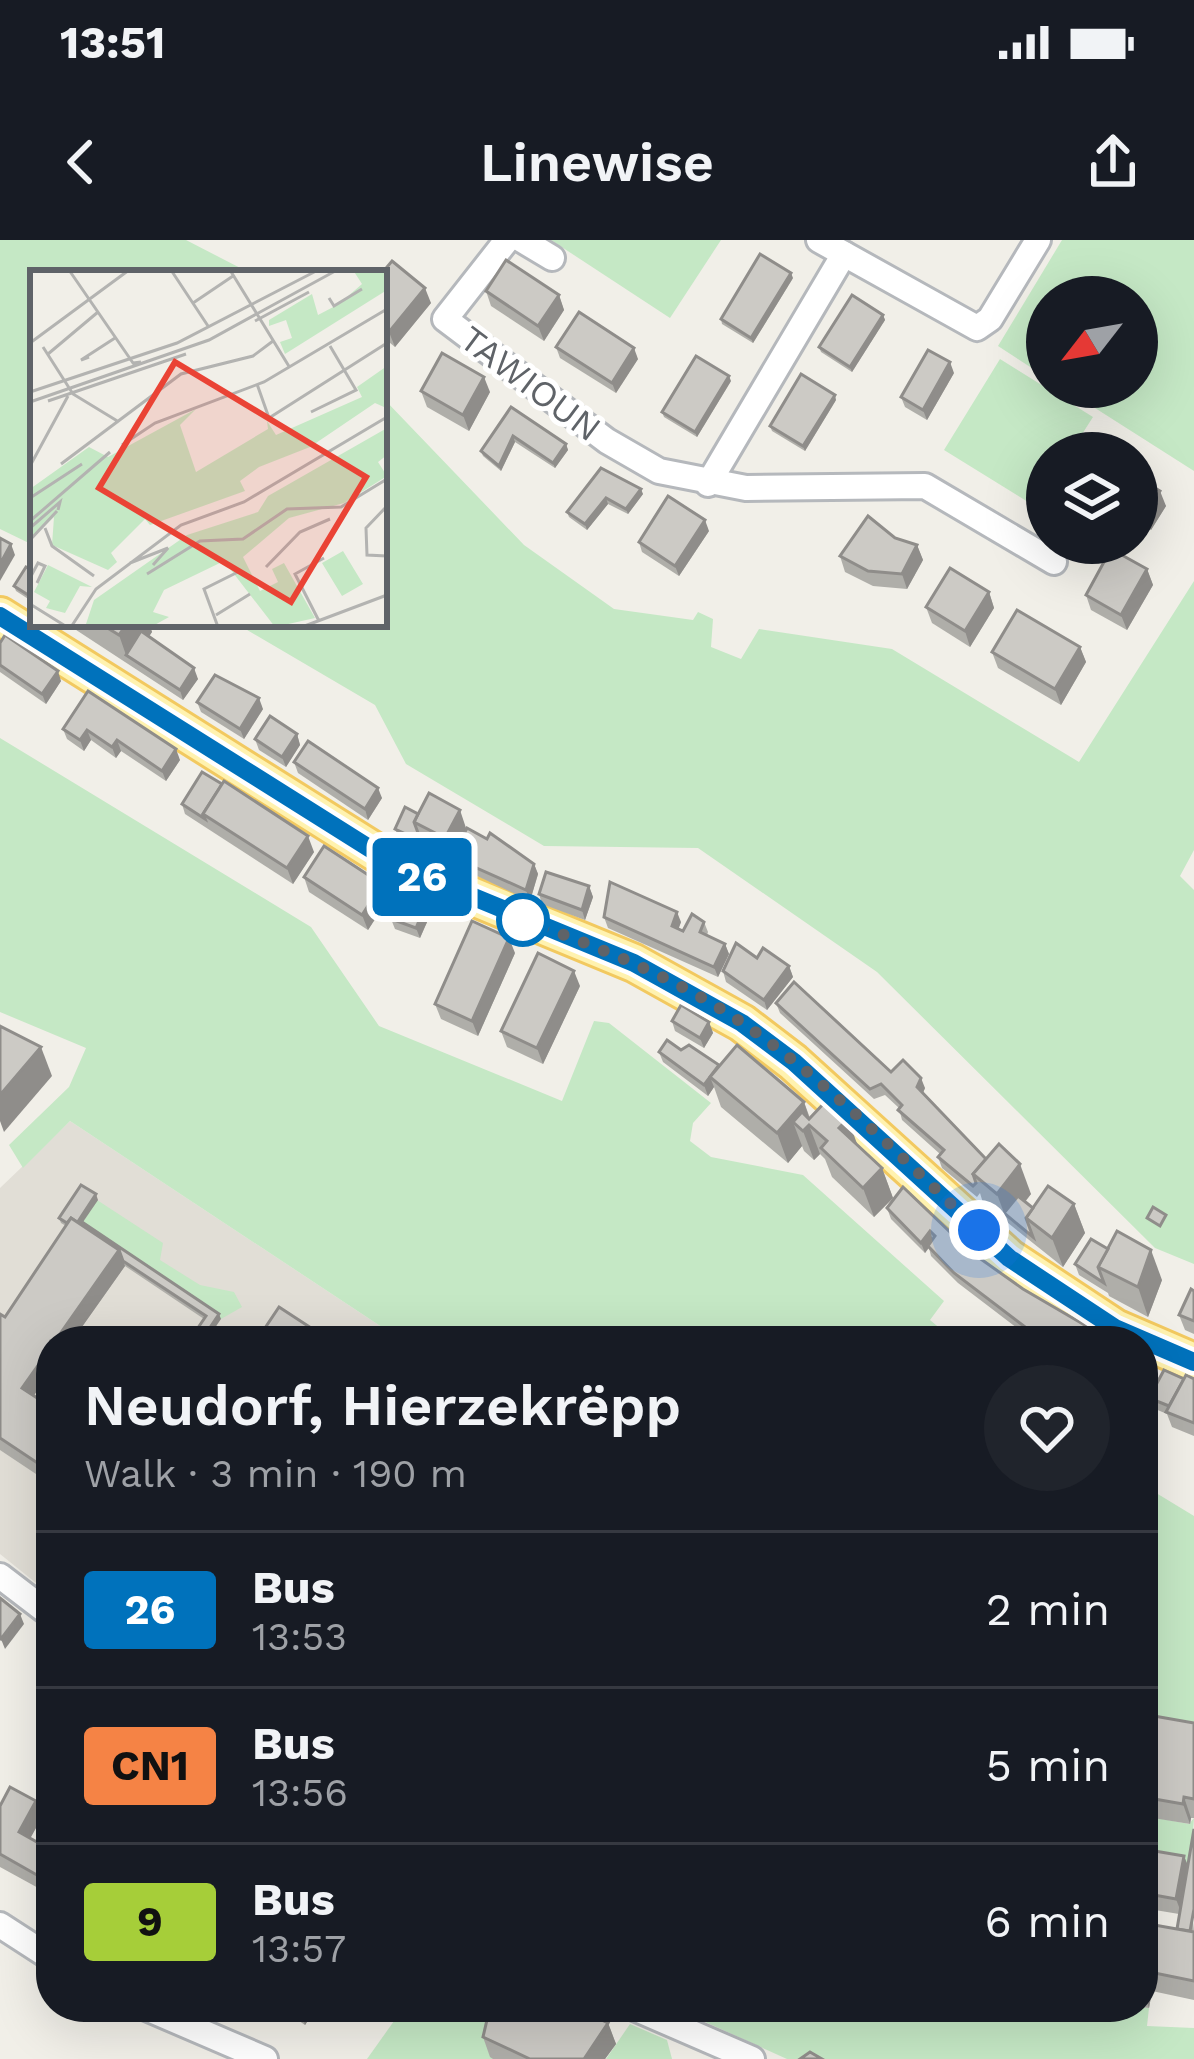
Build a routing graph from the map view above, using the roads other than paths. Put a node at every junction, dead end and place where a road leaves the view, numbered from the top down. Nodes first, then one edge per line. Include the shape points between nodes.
1 (507, 240) edge
2 (522, 240) edge
3 (819, 240) edge
4 (1038, 240) edge
5 (844, 254) junction
6 (552, 258) dead end
7 (708, 484) junction
8 (1026, 546) edge
9 (0, 616) edge
10 (1112, 1326) edge
11 (1158, 1347) edge
12 (1194, 1362) edge
13 (0, 1576) edge
14 (36, 1604) edge
15 (0, 1925) edge
16 (36, 1948) edge
17 (179, 2022) edge
18 (667, 2022) edge
19 (266, 2059) edge
20 (752, 2059) edge

1 - 7 street, TAWIOUN via 446,319 608,441 659,471
2 - 6 street
3 - 5 street
4 - 5 street via 977,328
5 - 7 street
7 - 8 street, TAWIOUN via 925,486
9 - 10 main road via 396,865 634,963 742,1023 1009,1258
11 - 12 main road
13 - 14 street
15 - 16 street
17 - 19 street
18 - 20 street

